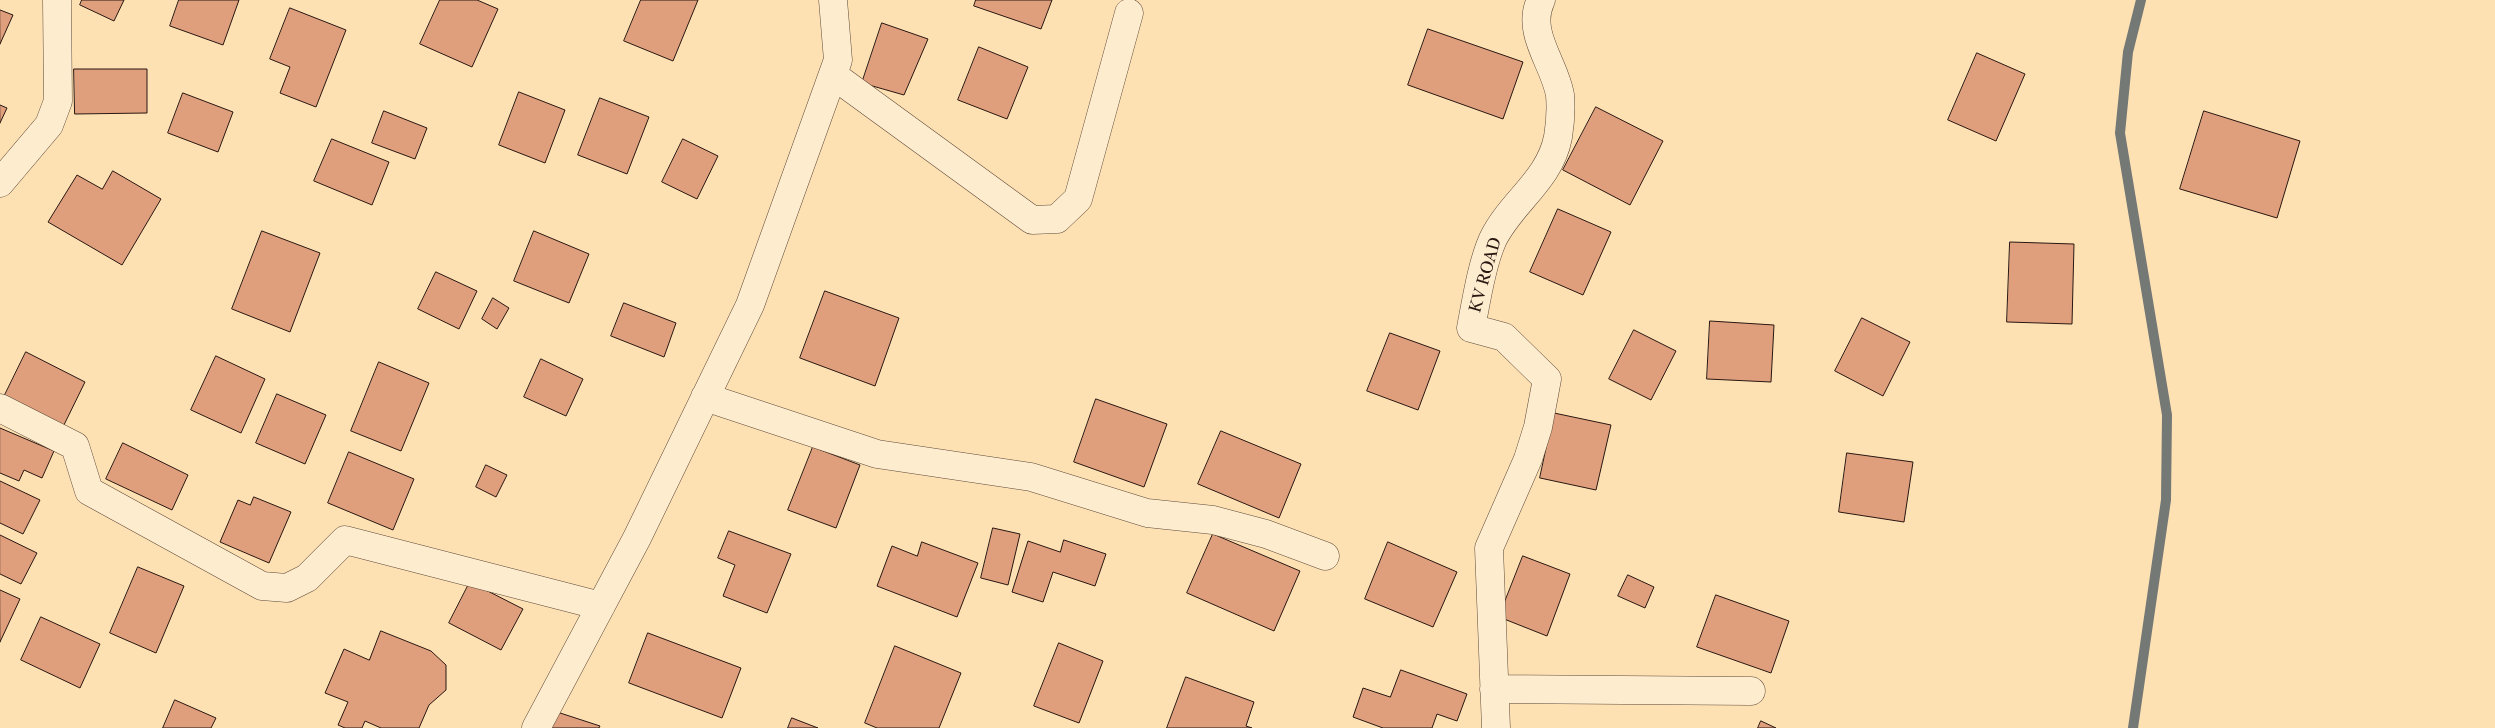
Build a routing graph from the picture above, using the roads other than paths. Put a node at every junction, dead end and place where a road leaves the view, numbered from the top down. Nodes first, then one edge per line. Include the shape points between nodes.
1 (57, 0) edge
2 (833, 0) edge
3 (1541, 0) edge
4 (1129, 14) dead end
5 (833, 75) junction
6 (0, 183) edge
7 (705, 397) junction
8 (0, 408) edge
9 (1325, 556) dead end
10 (601, 606) junction
11 (1494, 689) junction
12 (1752, 691) dead end
13 (536, 728) edge
14 (1496, 728) edge

1 - 6 street via 58,101 49,125
2 - 5 street via 838,60
3 - 11 street, KV ROAD via 1538,35 1560,95 1558,138 1541,179 1510,211 1493,240 1471,328 1504,337 1547,379 1528,459 1489,548
4 - 5 street via 1078,199 1057,219 1032,220
5 - 7 street via 750,305
7 - 9 street via 877,454 1031,477 1147,513 1222,522
7 - 10 street
8 - 10 street via 75,446 89,491 262,586 287,588 307,578 345,540
10 - 13 street
11 - 12 street
11 - 14 street

